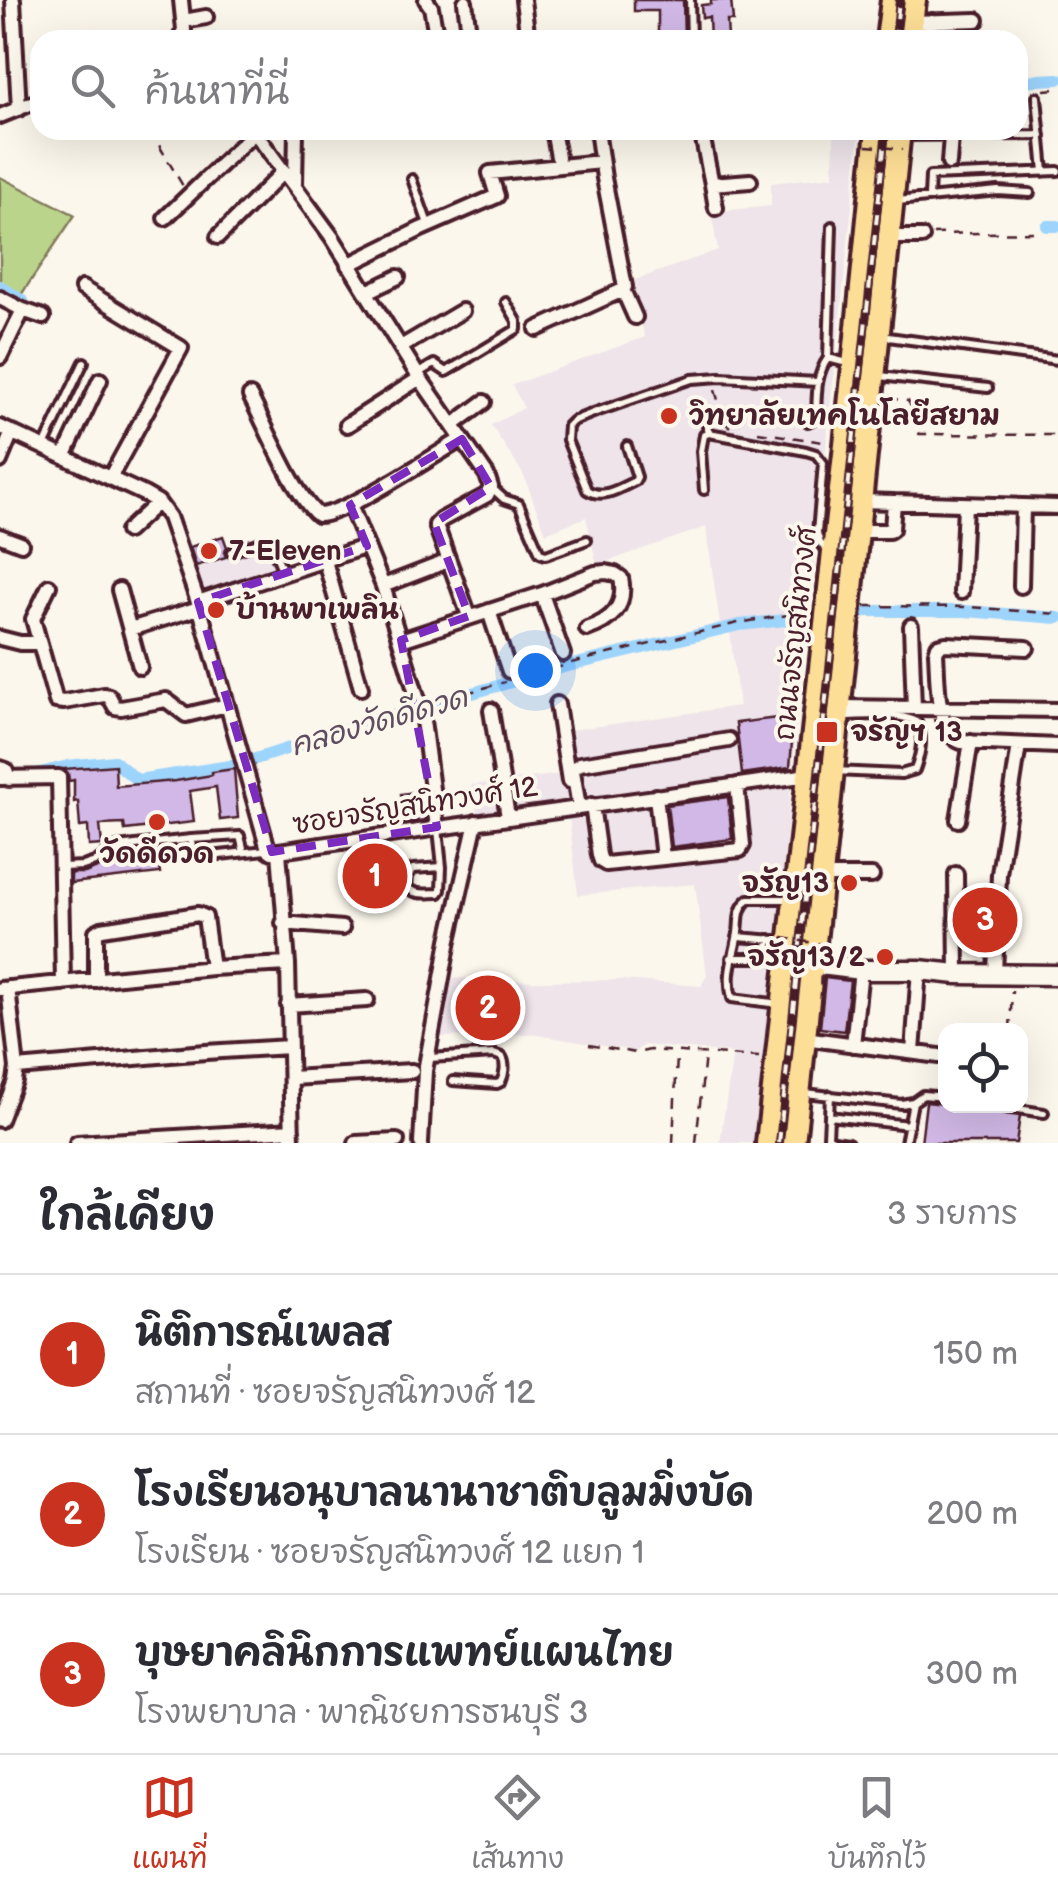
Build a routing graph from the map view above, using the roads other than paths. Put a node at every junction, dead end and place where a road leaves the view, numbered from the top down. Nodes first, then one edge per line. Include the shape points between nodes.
1 (13, 0) edge
2 (180, 0) edge
3 (426, 0) edge
4 (523, 0) edge
5 (690, 0) edge
6 (892, 0) edge
7 (914, 0) edge
8 (466, 2) dead end
9 (206, 17) dead end
10 (976, 20) dead end
11 (184, 22) junction
12 (918, 28) edge
13 (184, 30) edge
14 (436, 30) edge
15 (469, 30) edge
16 (527, 30) edge
17 (691, 30) edge
18 (889, 30) edge
19 (1037, 97) dead end
20 (30, 104) edge
21 (19, 109) junction
22 (0, 116) edge
23 (1028, 135) edge
24 (1041, 135) junction
25 (249, 140) edge
26 (262, 140) edge
27 (296, 140) edge
28 (555, 140) edge
29 (598, 140) edge
30 (704, 140) edge
31 (872, 140) edge
32 (901, 140) edge
33 (950, 140) edge
34 (558, 157) dead end
35 (601, 162) junction
36 (949, 163) dead end
37 (1058, 171) edge
38 (284, 172) junction
39 (1044, 172) junction
40 (412, 180) dead end
41 (750, 181) dead end
42 (295, 184) junction
43 (712, 184) junction
44 (1030, 193) dead end
45 (928, 197) junction
46 (893, 201) junction
47 (716, 208) dead end
48 (165, 218) dead end
49 (429, 226) junction
50 (832, 226) dead end
51 (218, 237) dead end
52 (922, 237) road end
53 (888, 247) junction
54 (864, 255) junction
55 (348, 264) junction
56 (398, 277) dead end
57 (82, 288) dead end
58 (623, 290) junction
59 (367, 292) junction
60 (0, 298) edge
61 (506, 302) dead end
62 (19, 308) junction
63 (462, 311) dead end
64 (43, 317) dead end
65 (635, 317) dead end
66 (537, 329) dead end
67 (879, 336) junction
68 (401, 346) junction
69 (0, 357) edge
70 (828, 358) junction
71 (1058, 360) edge
72 (84, 362) dead end
73 (853, 365) junction
74 (419, 376) junction
75 (100, 380) dead end
76 (818, 382) junction
77 (873, 386) junction
78 (988, 388) dead end
79 (250, 396) dead end
80 (484, 402) dead end
81 (704, 416) dead end
82 (808, 422) dead end
83 (347, 425) dead end
84 (453, 425) junction
85 (6, 430) edge
86 (709, 432) junction
87 (462, 439) junction
88 (627, 446) dead end
89 (43, 447) junction
90 (64, 456) junction
91 (0, 460) edge
92 (110, 478) junction
93 (491, 487) junction
94 (704, 490) dead end
95 (860, 501) junction
96 (158, 502) junction
97 (894, 502) junction
98 (965, 504) junction
99 (350, 505) junction
100 (1023, 506) junction
101 (1058, 506) edge
102 (127, 531) dead end
103 (857, 531) junction
104 (0, 536) edge
105 (587, 540) dead end
106 (21, 544) dead end
107 (367, 546) junction
108 (231, 552) dead end
109 (832, 556) junction
110 (324, 561) junction
111 (448, 561) junction
112 (284, 575) junction
113 (49, 586) dead end
114 (384, 586) junction
115 (1021, 586) dead end
116 (119, 590) dead end
117 (961, 592) dead end
118 (542, 594) junction
119 (198, 605) junction
120 (489, 611) junction
121 (470, 616) junction
122 (911, 626) dead end
123 (130, 629) junction
124 (587, 629) dead end
125 (0, 638) edge
126 (401, 640) junction
127 (40, 643) junction
128 (1027, 648) dead end
129 (563, 654) dead end
130 (140, 667) dead end
131 (509, 671) dead end
132 (361, 688) dead end
133 (557, 704) dead end
134 (227, 705) junction
135 (914, 708) junction
136 (941, 708) junction
137 (491, 710) dead end
138 (1058, 710) edge
139 (839, 712) junction
140 (729, 740) dead end
141 (970, 742) junction
142 (1018, 744) junction
143 (1058, 746) edge
144 (833, 771) junction
145 (5, 774) edge
146 (808, 775) junction
147 (737, 785) junction
148 (656, 796) junction
149 (582, 807) junction
150 (508, 817) junction
151 (958, 820) dead end
152 (476, 822) junction
153 (437, 827) junction
154 (191, 839) junction
155 (273, 851) junction
156 (244, 852) junction
157 (663, 858) junction
158 (442, 867) junction
159 (60, 868) junction
160 (956, 874) dead end
161 (823, 876) junction
162 (872, 876) dead end
163 (794, 898) junction
164 (283, 923) junction
165 (342, 928) dead end
166 (738, 936) junction
167 (780, 939) junction
168 (731, 958) junction
169 (288, 964) junction
170 (813, 964) junction
171 (212, 968) junction
172 (861, 970) junction
173 (919, 970) junction
174 (957, 974) junction
175 (1004, 974) junction
176 (1058, 975) edge
177 (96, 980) junction
178 (63, 982) junction
179 (4, 989) edge
180 (367, 1000) dead end
181 (782, 1004) junction
182 (288, 1005) junction
183 (804, 1038) junction
184 (853, 1045) junction
185 (289, 1047) junction
186 (913, 1052) junction
187 (938, 1056) edge
188 (428, 1058) junction
189 (17, 1068) junction
190 (412, 1071) dead end
191 (291, 1078) junction
192 (453, 1081) dead end
193 (798, 1092) junction
194 (830, 1094) junction
195 (938, 1096) edge
196 (913, 1102) junction
197 (1028, 1111) edge
198 (1044, 1113) dead end
199 (828, 1116) junction
200 (0, 1120) edge
201 (909, 1125) junction
202 (292, 1137) edge
203 (397, 1141) edge
204 (77, 1143) edge
205 (356, 1143) edge
206 (421, 1143) edge
207 (768, 1143) edge
208 (794, 1143) edge
209 (848, 1143) edge
210 (906, 1143) edge

1 - 21 street
2 - 11 street
3 - 14 street
4 - 16 street
5 - 17 lane
6 - 18 main road
7 - 12 main road
8 - 15 street
9 - 11 street
10 - 12 street
11 - 13 street
19 - 24 lane
20 - 21 street
21 - 22 street
23 - 24 lane
24 - 39 lane
25 - 48 street
26 - 38 street
27 - 42 street
28 - 34 street
29 - 35 street
30 - 43 street
31 - 54 main road, ถนนจรัญสนิทวงศ์
32 - 46 main road, ถนนจรัญสนิทวงศ์
33 - 36 street
35 - 49 street via 490,173 497,196
35 - 58 street
37 - 39 lane
38 - 42 street
38 - 51 street
39 - 45 lane via 930,176
40 - 49 lane
41 - 43 street
42 - 55 street
43 - 47 street
44 - 45 lane
45 - 46 lane
46 - 53 main road, ถนนจรัญสนิทวงศ์
49 - 55 street
50 - 70 lane
52 - 53 street
53 - 54 main road
53 - 67 main road, ถนนจรัญสนิทวงศ์
54 - 73 main road, ถนนจรัญสนิทวงศ์
55 - 59 street
56 - 59 street
57 - 92 street via 181,346
58 - 65 street
58 - 66 street
59 - 68 street
60 - 62 street
61 - 74 lane via 517,328 446,372 434,364
62 - 64 street
62 - 69 street
63 - 68 street
67 - 71 lane
67 - 77 main road, ถนนจรัญสนิทวงศ์
68 - 74 street
70 - 73 lane
70 - 76 lane
72 - 89 lane
73 - 109 main road, ถนนจรัญสนิทวงศ์
74 - 83 street
74 - 84 street
75 - 90 street
76 - 82 lane via 816,418
76 - 88 lane via 692,379 568,426 567,440 594,494 635,481
77 - 78 lane
77 - 95 main road, ถนนจรัญสนิทวงศ์
79 - 99 street via 310,509 326,515
80 - 84 street
81 - 86 lane
84 - 87 street
85 - 89 street
85 - 91 street
86 - 94 lane via 702,443
86 - 109 lane via 820,458 817,532
87 - 93 street
87 - 99 street
89 - 90 street
90 - 92 street
92 - 96 street
93 - 105 lane via 519,504 540,552
93 - 111 street via 436,525
95 - 97 street
95 - 103 main road, ถนนจรัญสนิทวงศ์
96 - 102 street
96 - 119 street, ซอยจรัญสนิทวงศ์ 12
97 - 98 street
97 - 103 street via 892,528
98 - 100 street
98 - 117 street
99 - 107 street
100 - 101 street
100 - 115 street
103 - 139 main road, ถนนจรัญสนิทวงศ์
104 - 106 street
107 - 110 street
107 - 114 street
108 - 112 lane via 270,542
109 - 146 main road, ถนนจรัญสนิทวงศ์
110 - 112 street
110 - 132 street
111 - 114 street
111 - 121 street
112 - 119 street
113 - 127 street via 33,619
114 - 126 street
116 - 123 street
118 - 120 street
118 - 124 street via 595,573 621,578 615,612
118 - 129 street
119 - 123 street
119 - 134 street, ซอยจรัญสนิทวงศ์ 12
120 - 121 street
120 - 131 street
121 - 126 street
122 - 135 street
123 - 130 street
125 - 127 street
126 - 153 street via 421,709
127 - 134 street via 60,702 104,694 115,708 166,700 191,716
128 - 136 street via 938,646
133 - 149 street
134 - 155 street, ซอยจรัญสนิทวงศ์ 12
135 - 136 street
135 - 139 street
136 - 138 street
136 - 141 street via 951,738
137 - 150 street
139 - 144 main road, ถนนจรัญสนิทวงศ์
139 - 144 lane via 908,717 922,734 915,770
140 - 149 street via 580,764 572,772
141 - 142 street
141 - 151 street
142 - 143 street
142 - 175 street via 999,874
144 - 161 main road, ถนนจรัญสนิทวงศ์
145 - 159 street via 58,776
146 - 147 street, ซอยจรัญสนิทวงศ์ 12
146 - 163 main road, ถนนจรัญสนิทวงศ์
147 - 148 street, ซอยจรัญสนิทวงศ์ 12
147 - 157 street via 740,850
148 - 149 street, ซอยจรัญสนิทวงศ์ 12
148 - 157 street
149 - 150 street, ซอยจรัญสนิทวงศ์ 12
149 - 157 street via 601,861
150 - 152 street, ซอยจรัญสนิทวงศ์ 12
152 - 153 street, ซอยจรัญสนิทวงศ์ 12
152 - 188 street
153 - 155 street, ซอยจรัญสนิทวงศ์ 12
153 - 158 lane
154 - 156 lane via 201,857
154 - 156 lane via 240,836
154 - 159 lane via 116,847 95,862
155 - 156 lane
155 - 164 street
158 - 158 lane via 413,869 407,887 439,893
159 - 178 street
160 - 174 street
161 - 162 street
161 - 170 main road, ถนนจรัญสนิทวงศ์
163 - 166 lane via 749,899
163 - 167 main road, ถนนจรัญสนิทวงศ์
164 - 165 street
164 - 169 street
166 - 167 lane
166 - 168 lane
167 - 168 lane via 760,958
167 - 181 main road, ถนนจรัญสนิทวงศ์
168 - 181 lane via 732,998
169 - 171 street
169 - 182 street
170 - 172 main road
170 - 183 main road, ถนนจรัญสนิทวงศ์
171 - 177 street
171 - 177 street via 208,924 198,914 96,932
172 - 173 main road
172 - 184 street
173 - 174 main road
173 - 186 street
174 - 175 main road
175 - 176 main road
177 - 178 street
178 - 179 street
179 - 189 street
180 - 182 street
181 - 207 main road, ถนนจรัญสนิทวงศ์
182 - 185 street
183 - 184 street
183 - 193 main road, ถนนจรัญสนิทวงศ์
184 - 186 street
185 - 189 street
185 - 191 street
186 - 187 street
188 - 192 lane via 494,1054 505,1061 497,1084
188 - 206 street
189 - 200 street
190 - 191 street
191 - 202 street
193 - 194 lane
193 - 208 main road, ถนนจรัญสนิทวงศ์
194 - 196 lane
194 - 199 lane
195 - 196 lane
196 - 201 lane
197 - 198 lane
199 - 201 lane
199 - 209 lane via 828,1137
201 - 210 lane
202 - 204 street
203 - 205 street

